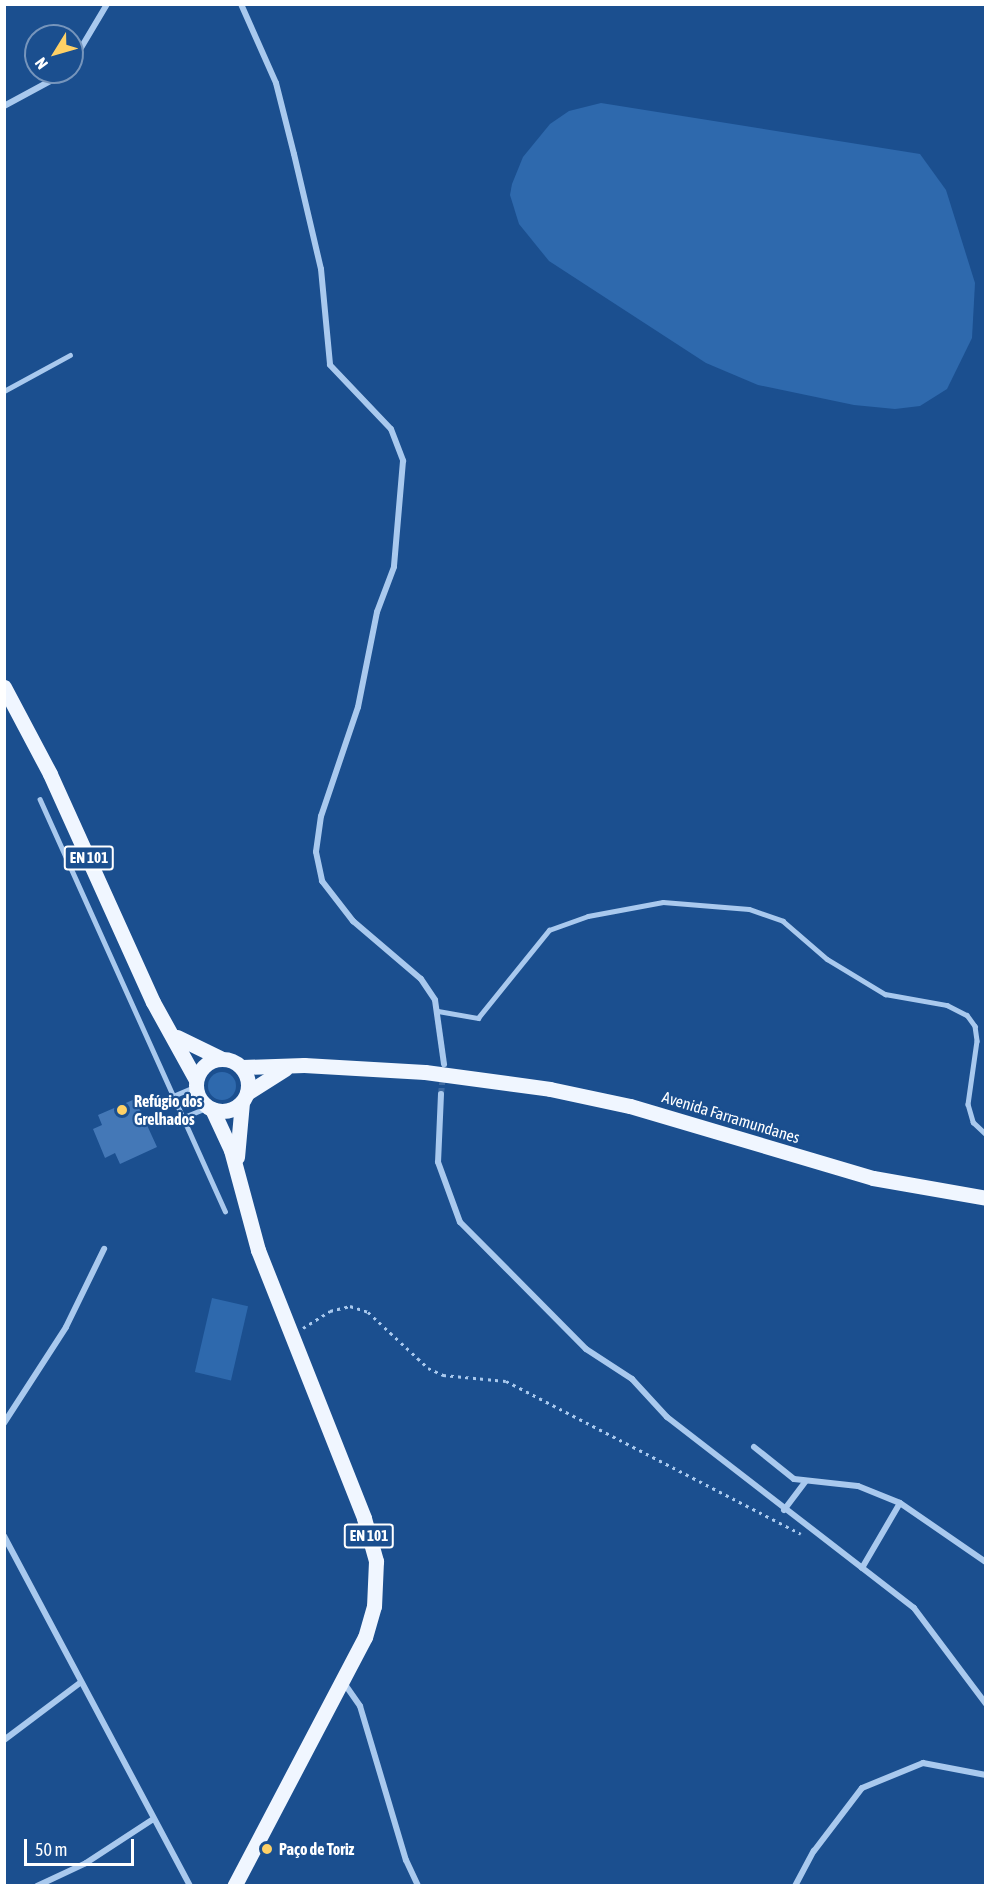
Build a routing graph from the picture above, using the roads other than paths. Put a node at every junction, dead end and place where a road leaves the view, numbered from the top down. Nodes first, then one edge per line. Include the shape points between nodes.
1 (107, 4) edge
2 (241, 4) edge
3 (84, 43) edge
4 (45, 84) edge
5 (4, 106) edge
6 (70, 355) dead end
7 (4, 391) edge
8 (4, 687) edge
9 (40, 799) dead end
10 (438, 1011) junction
11 (171, 1030) junction
12 (220, 1058) junction
13 (444, 1064) tunnel mouth
14 (242, 1067) junction
15 (288, 1068) junction
16 (196, 1083) junction
17 (441, 1094) tunnel mouth
18 (173, 1096) junction
19 (244, 1097) junction
20 (211, 1108) junction
21 (184, 1117) junction
22 (986, 1134) edge
23 (238, 1175) junction
24 (986, 1198) edge
25 (225, 1211) dead end
26 (104, 1249) dead end
27 (4, 1423) edge
28 (754, 1447) dead end
29 (806, 1481) junction
30 (900, 1503) junction
31 (784, 1510) junction
32 (4, 1536) edge
33 (986, 1562) edge
34 (862, 1568) junction
35 (344, 1682) junction
36 (80, 1683) junction
37 (986, 1704) edge
38 (4, 1740) edge
39 (986, 1775) edge
40 (152, 1820) junction
41 (37, 1886) edge
42 (190, 1886) edge
43 (234, 1886) edge
44 (418, 1886) edge
45 (795, 1886) edge

1 - 3 street
2 - 10 street via 276,83 294,154 321,269 330,365 391,429 403,461 394,567 377,612 358,707 321,816 316,852 322,881 353,921 421,979
4 - 5 street
6 - 7 lane
8 - 11 main road, EN 101 via 50,774 153,1002
9 - 18 lane
10 - 13 street
10 - 22 lane via 478,1018 549,930 588,916 663,902 749,909 783,921 827,959 885,994 947,1005 967,1015 975,1026 977,1041 968,1104 973,1122
11 - 12 main road via 188,1045
11 - 16 main road
12 - 14 main road
12 - 16 main road via 205,1064
14 - 15 main road, Avenida Farramundanes
14 - 19 main road via 248,1079
15 - 19 main road
15 - 24 main road, Avenida Farramundanes via 304,1065 465,1077 630,1106 873,1178
16 - 18 lane
16 - 20 main road via 199,1098
17 - 31 street via 438,1162 460,1222 567,1332 632,1379 667,1417
18 - 21 lane
19 - 20 main road via 223,1112
19 - 23 main road
20 - 21 lane
20 - 23 main road
21 - 25 lane
23 - 35 main road, EN 101 via 258,1250 364,1518 376,1562 374,1606
26 - 27 street via 66,1328
28 - 29 street via 794,1479
29 - 30 street via 858,1485
29 - 31 street
30 - 33 street
30 - 34 street
31 - 34 street
32 - 36 street
34 - 37 street via 914,1608
35 - 43 main road, EN 101
35 - 44 street via 360,1706 406,1860
36 - 38 street
36 - 40 street
39 - 45 street via 923,1763 862,1788 814,1851
40 - 41 street via 86,1863
40 - 42 street

